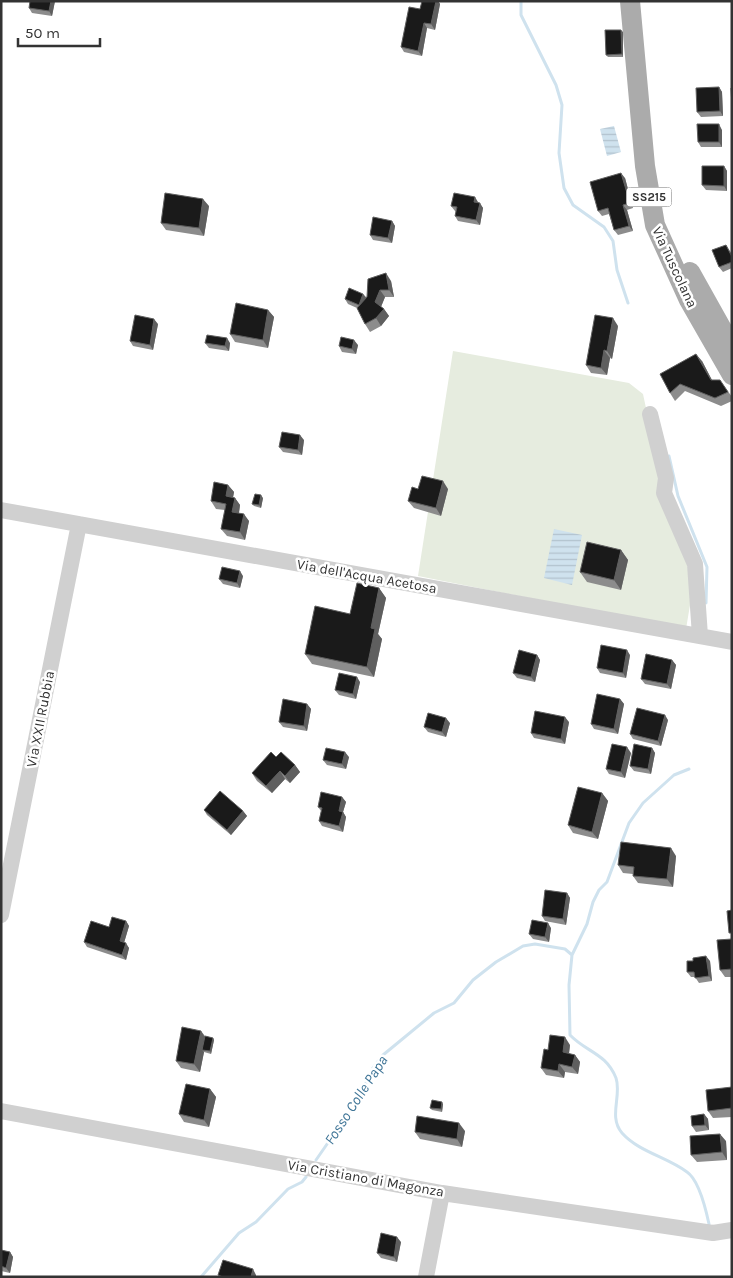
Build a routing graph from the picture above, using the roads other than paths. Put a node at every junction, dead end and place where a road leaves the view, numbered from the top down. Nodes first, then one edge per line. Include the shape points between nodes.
1 (630, 1) edge
2 (643, 1) edge
3 (732, 347) edge
4 (732, 375) edge
5 (650, 414) dead end
6 (1, 510) edge
7 (79, 524) junction
8 (700, 636) junction
9 (732, 642) edge
10 (1, 915) edge
11 (1, 1111) edge
12 (442, 1193) junction
13 (732, 1230) edge
14 (426, 1277) edge

1 - 4 main road, Via Tuscolana / SS215 via 645,166 655,225 689,300
2 - 3 main road, Via Tuscolana / SS215 via 655,146 665,210 682,258
5 - 8 street via 666,478 664,493 695,564
6 - 7 street, Via dell'Acqua Acetosa
7 - 8 street, Via dell'Acqua Acetosa
7 - 10 street, Via XXII Rubbia
8 - 9 street, Via dell'Acqua Acetosa
11 - 12 street, Via Cristiano di Magonza
12 - 13 street, Via Cristiano di Magonza via 713,1232
12 - 14 street

